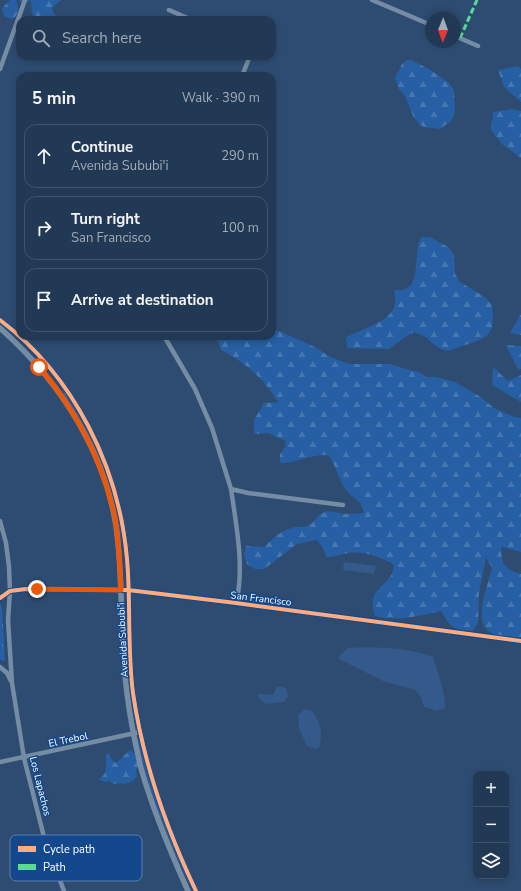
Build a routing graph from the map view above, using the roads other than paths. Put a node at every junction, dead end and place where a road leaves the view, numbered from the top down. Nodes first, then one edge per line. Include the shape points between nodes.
1 (25, 0) edge
2 (372, 0) edge
3 (169, 10) dead end
4 (19, 16) edge
5 (183, 16) edge
6 (425, 22) edge
7 (16, 25) edge
8 (461, 39) edge
9 (478, 46) dead end
10 (248, 60) edge
11 (0, 69) edge
12 (244, 72) edge
13 (0, 320) edge
14 (0, 328) edge
15 (16, 331) edge
16 (16, 334) edge
17 (11, 338) junction
18 (25, 340) edge
19 (166, 340) edge
20 (231, 489) junction
21 (343, 505) dead end
22 (0, 521) edge
23 (121, 590) junction
24 (128, 590) junction
25 (10, 591) junction
26 (0, 598) edge
27 (236, 603) junction
28 (521, 641) edge
29 (0, 667) edge
30 (12, 683) junction
31 (140, 732) junction
32 (133, 733) junction
33 (24, 758) junction
34 (0, 762) edge
35 (43, 835) edge
36 (60, 881) edge
37 (64, 891) edge
38 (188, 891) edge
39 (196, 891) edge

1 - 4 street
2 - 6 street
3 - 5 street
7 - 11 street
8 - 9 street
10 - 12 street
13 - 15 street, Avenida Sububi'i
14 - 17 street, Avenida Sububi'i
16 - 17 street
17 - 23 street, Avenida Sububi'i via 44,372 67,404 96,458 115,518
18 - 24 street, Avenida Sububi'i via 65,389 98,446 121,517
19 - 20 street via 195,389 212,428
20 - 21 street
20 - 27 street via 239,555 240,581
22 - 25 street, Los Lapachos via 6,544
23 - 24 street, San Francisco
23 - 25 street, San Francisco
23 - 32 street, Avenida Sububi'i via 124,671
24 - 27 street, San Francisco
24 - 31 street, Avenida Sububi'i via 131,671
25 - 26 street, San Francisco
25 - 30 street, Los Lapachos via 8,620
27 - 28 street, San Francisco
29 - 30 street
30 - 33 street, Los Lapachos
31 - 32 street, El Trebol
31 - 39 street, Avenida Sububi'i via 148,768 164,816
32 - 33 street, El Trebol
32 - 38 street, Avenida Sububi'i via 157,818
33 - 34 street, El Trebol
33 - 35 street, Los Lapachos
36 - 37 street, Los Lapachos

